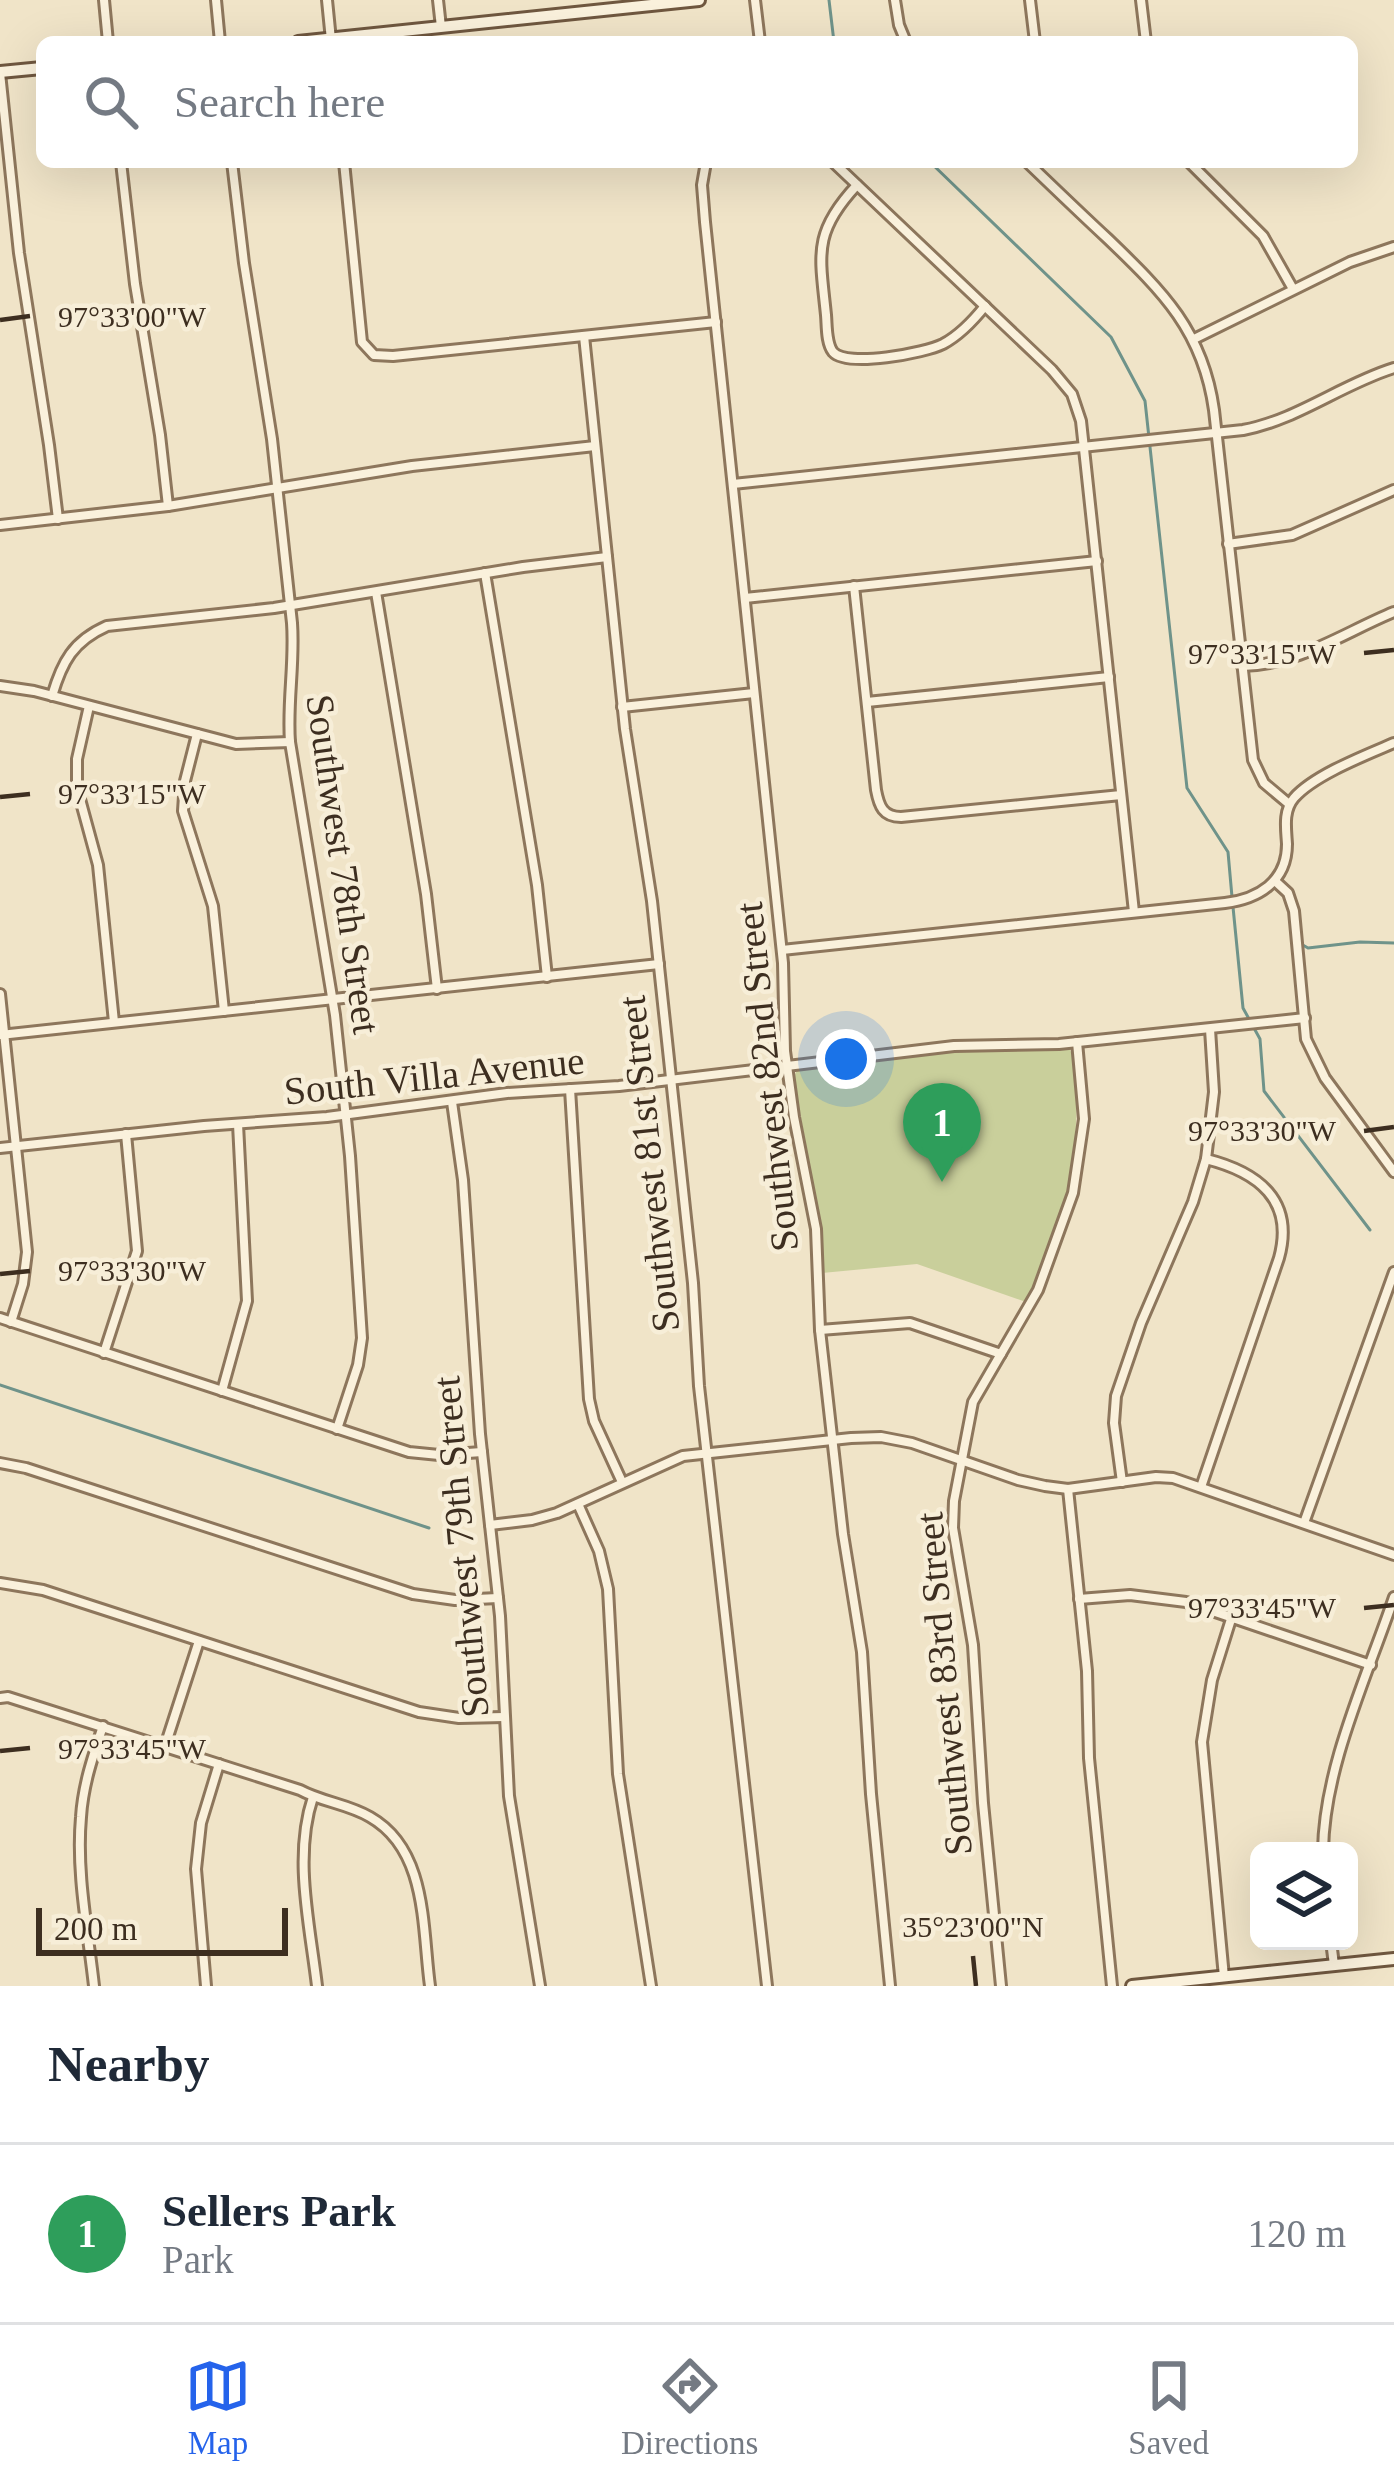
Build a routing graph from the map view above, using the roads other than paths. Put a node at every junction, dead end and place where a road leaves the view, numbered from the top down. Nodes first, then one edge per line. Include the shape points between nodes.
1 (104, 0) edge
2 (216, 0) edge
3 (327, 0) edge
4 (439, 0) edge
5 (551, 0) edge
6 (699, 0) edge
7 (755, 0) edge
8 (895, 0) edge
9 (1030, 0) edge
10 (1141, 0) edge
11 (553, 15) junction
12 (441, 27) junction
13 (108, 36) edge
14 (219, 36) edge
15 (331, 36) edge
16 (365, 36) edge
17 (759, 36) edge
18 (904, 36) edge
19 (1034, 36) edge
20 (1145, 36) edge
21 (36, 69) edge
22 (0, 73) edge
23 (122, 168) edge
24 (233, 168) edge
25 (345, 168) edge
26 (706, 168) edge
27 (839, 168) edge
28 (1033, 168) edge
29 (1195, 168) edge
30 (857, 185) junction
31 (1394, 247) edge
32 (1293, 290) junction
33 (985, 307) junction
34 (716, 322) junction
35 (584, 336) junction
36 (1194, 339) junction
37 (1394, 368) edge
38 (1216, 433) junction
39 (596, 446) junction
40 (1083, 447) junction
41 (733, 484) junction
42 (278, 488) junction
43 (1394, 490) edge
44 (168, 506) junction
45 (58, 519) junction
46 (0, 525) edge
47 (1228, 544) junction
48 (607, 557) junction
49 (1096, 561) junction
50 (485, 574) junction
51 (854, 586) junction
52 (376, 592) junction
53 (745, 598) junction
54 (290, 606) junction
55 (1394, 612) edge
56 (1242, 666) junction
57 (1109, 677) junction
58 (0, 686) edge
59 (754, 693) junction
60 (52, 696) junction
61 (867, 702) junction
62 (89, 706) junction
63 (622, 706) junction
64 (196, 734) junction
65 (290, 742) junction
66 (1394, 743) edge
67 (1121, 795) junction
68 (1289, 804) junction
69 (1275, 881) junction
70 (1133, 912) junction
71 (782, 950) junction
72 (658, 964) junction
73 (547, 977) junction
74 (437, 989) junction
75 (0, 994) edge
76 (333, 999) junction
77 (224, 1011) junction
78 (1304, 1018) junction
79 (114, 1022) junction
80 (1210, 1029) junction
81 (2, 1035) edge
82 (1077, 1042) junction
83 (787, 1066) junction
84 (671, 1080) junction
85 (570, 1089) junction
86 (452, 1102) junction
87 (346, 1115) junction
88 (238, 1124) junction
89 (126, 1134) junction
90 (16, 1146) junction
91 (0, 1148) edge
92 (1206, 1159) junction
93 (1394, 1172) edge
94 (1394, 1272) edge
95 (5, 1320) edge
96 (820, 1330) junction
97 (104, 1352) junction
98 (1001, 1354) junction
99 (221, 1390) junction
100 (337, 1429) junction
101 (832, 1440) junction
102 (482, 1452) junction
103 (707, 1453) junction
104 (962, 1460) junction
105 (0, 1463) edge
106 (622, 1482) junction
107 (1122, 1482) junction
108 (1201, 1487) junction
109 (1068, 1489) junction
110 (578, 1504) junction
111 (1304, 1523) junction
112 (490, 1525) junction
113 (1394, 1555) edge
114 (0, 1583) edge
115 (1394, 1597) edge
116 (498, 1598) junction
117 (1079, 1598) junction
118 (1232, 1616) junction
119 (200, 1641) junction
120 (1371, 1665) junction
121 (0, 1698) edge
122 (504, 1717) junction
123 (103, 1726) junction
124 (165, 1746) junction
125 (219, 1764) junction
126 (313, 1797) junction
127 (1324, 1842) edge
128 (1332, 1950) edge
129 (1394, 1958) edge
130 (1334, 1965) junction
131 (1224, 1977) junction
132 (94, 1986) edge
133 (206, 1986) edge
134 (317, 1986) edge
135 (430, 1986) edge
136 (540, 1986) edge
137 (651, 1986) edge
138 (767, 1986) edge
139 (890, 1986) edge
140 (1001, 1986) edge
141 (1112, 1986) edge
142 (1132, 1986) edge

1 - 13 street
2 - 14 street
3 - 15 street
4 - 12 street
5 - 11 street
6 - 11 main road
7 - 17 street
8 - 18 street
9 - 19 street
10 - 20 street
11 - 12 main road
12 - 16 main road
21 - 22 main road
22 - 45 street
23 - 44 street
24 - 42 street, Southwest 78th Street
25 - 35 street via 362,342 371,353
26 - 34 street, Southwest 82nd Street
27 - 30 street
28 - 36 street via 1152,280
29 - 32 street via 1256,227
30 - 33 street
30 - 33 street via 831,217 821,247 833,352 856,359 933,348
31 - 32 street
32 - 36 street
33 - 40 street via 1066,385
34 - 35 street
34 - 41 street, Southwest 82nd Street
35 - 39 street, Southwest 81st Street
36 - 38 street
37 - 38 street via 1265,425
38 - 40 street
38 - 47 street
39 - 42 street
39 - 48 street, Southwest 81st Street
40 - 41 street
40 - 49 street
41 - 53 street, Southwest 82nd Street
42 - 44 street
42 - 54 street, Southwest 78th Street
43 - 47 street via 1301,532
44 - 45 street
45 - 46 street
47 - 56 street
48 - 50 street
48 - 63 street, Southwest 81st Street
49 - 51 street
49 - 57 street
50 - 52 street
50 - 73 street
51 - 53 street
51 - 61 street
52 - 54 street
52 - 74 street
53 - 59 street, Southwest 82nd Street
54 - 60 street via 106,626 70,651
54 - 65 street, Southwest 78th Street
55 - 56 street via 1302,656
56 - 68 street via 1255,769
57 - 61 street
57 - 67 street
58 - 60 street
59 - 63 street
59 - 71 street, Southwest 82nd Street
60 - 62 street
61 - 67 street via 877,798 889,815
62 - 64 street
62 - 79 street via 77,788 98,866
63 - 72 street, Southwest 81st Street
64 - 65 street via 245,745
64 - 77 street via 183,811 213,906
65 - 76 street, Southwest 78th Street
66 - 68 street
67 - 70 street
68 - 69 street
69 - 70 street via 1246,899
69 - 78 street via 1292,903
70 - 71 street
71 - 83 street, Southwest 82nd Street
72 - 73 street
72 - 84 street, Southwest 81st Street
73 - 74 street
74 - 76 street
75 - 81 street
76 - 77 street
76 - 87 street, Southwest 78th Street
77 - 79 street
78 - 80 street, South Villa Avenue
78 - 93 street via 1325,1078
79 - 81 street
80 - 82 street, South Villa Avenue
80 - 92 street via 1214,1105
81 - 90 street
82 - 83 street, South Villa Avenue via 954,1046
82 - 98 street, Southwest 83rd Street via 1084,1109 1073,1193 1038,1290
83 - 84 street, South Villa Avenue
83 - 96 street, Southwest 82nd Street via 816,1228
84 - 85 street, South Villa Avenue
84 - 103 street, Southwest 81st Street
85 - 86 street, South Villa Avenue
85 - 106 street via 589,1399
86 - 87 street, South Villa Avenue
86 - 102 street, Southwest 79th Street
87 - 88 street, South Villa Avenue
87 - 100 street, Southwest 78th Street via 362,1338
88 - 89 street, South Villa Avenue
88 - 99 street via 248,1301
89 - 90 street, South Villa Avenue
89 - 97 street via 136,1251
90 - 91 street, South Villa Avenue
90 - 95 street via 27,1261
92 - 107 street via 1118,1387
92 - 108 street via 1265,1187 1284,1236
94 - 111 street
95 - 97 street
96 - 98 street via 910,1323
96 - 101 street, Southwest 82nd Street
97 - 99 street
98 - 104 street, Southwest 83rd Street via 973,1402
99 - 100 street
100 - 102 street via 418,1454
101 - 103 street
101 - 104 street via 894,1439
101 - 139 street, Southwest 82nd Street via 862,1652
102 - 112 street, Southwest 79th Street
103 - 106 street
103 - 138 street, Southwest 81st Street
104 - 109 street
104 - 140 street, Southwest 83rd Street via 953,1528 974,1659
105 - 116 street via 413,1594
106 - 110 street
107 - 108 street via 1166,1477
107 - 109 street
108 - 111 street
109 - 117 street
110 - 112 street
110 - 137 street via 607,1578 618,1774
111 - 113 street
112 - 116 street, Southwest 79th Street
114 - 119 street
115 - 120 street
116 - 122 street, Southwest 79th Street
117 - 118 street via 1151,1596
117 - 141 street
118 - 120 street
118 - 131 street via 1208,1695 1202,1751
119 - 122 street via 419,1712
119 - 124 street
120 - 127 street via 1329,1790
121 - 123 street
122 - 136 street, Southwest 79th Street
123 - 124 street
123 - 132 street via 80,1827
124 - 125 street
125 - 126 street
125 - 133 street via 197,1854
126 - 134 street via 303,1849
126 - 135 street via 372,1817 402,1847 416,1877
128 - 130 street
129 - 130 main road
130 - 131 main road
131 - 142 main road

